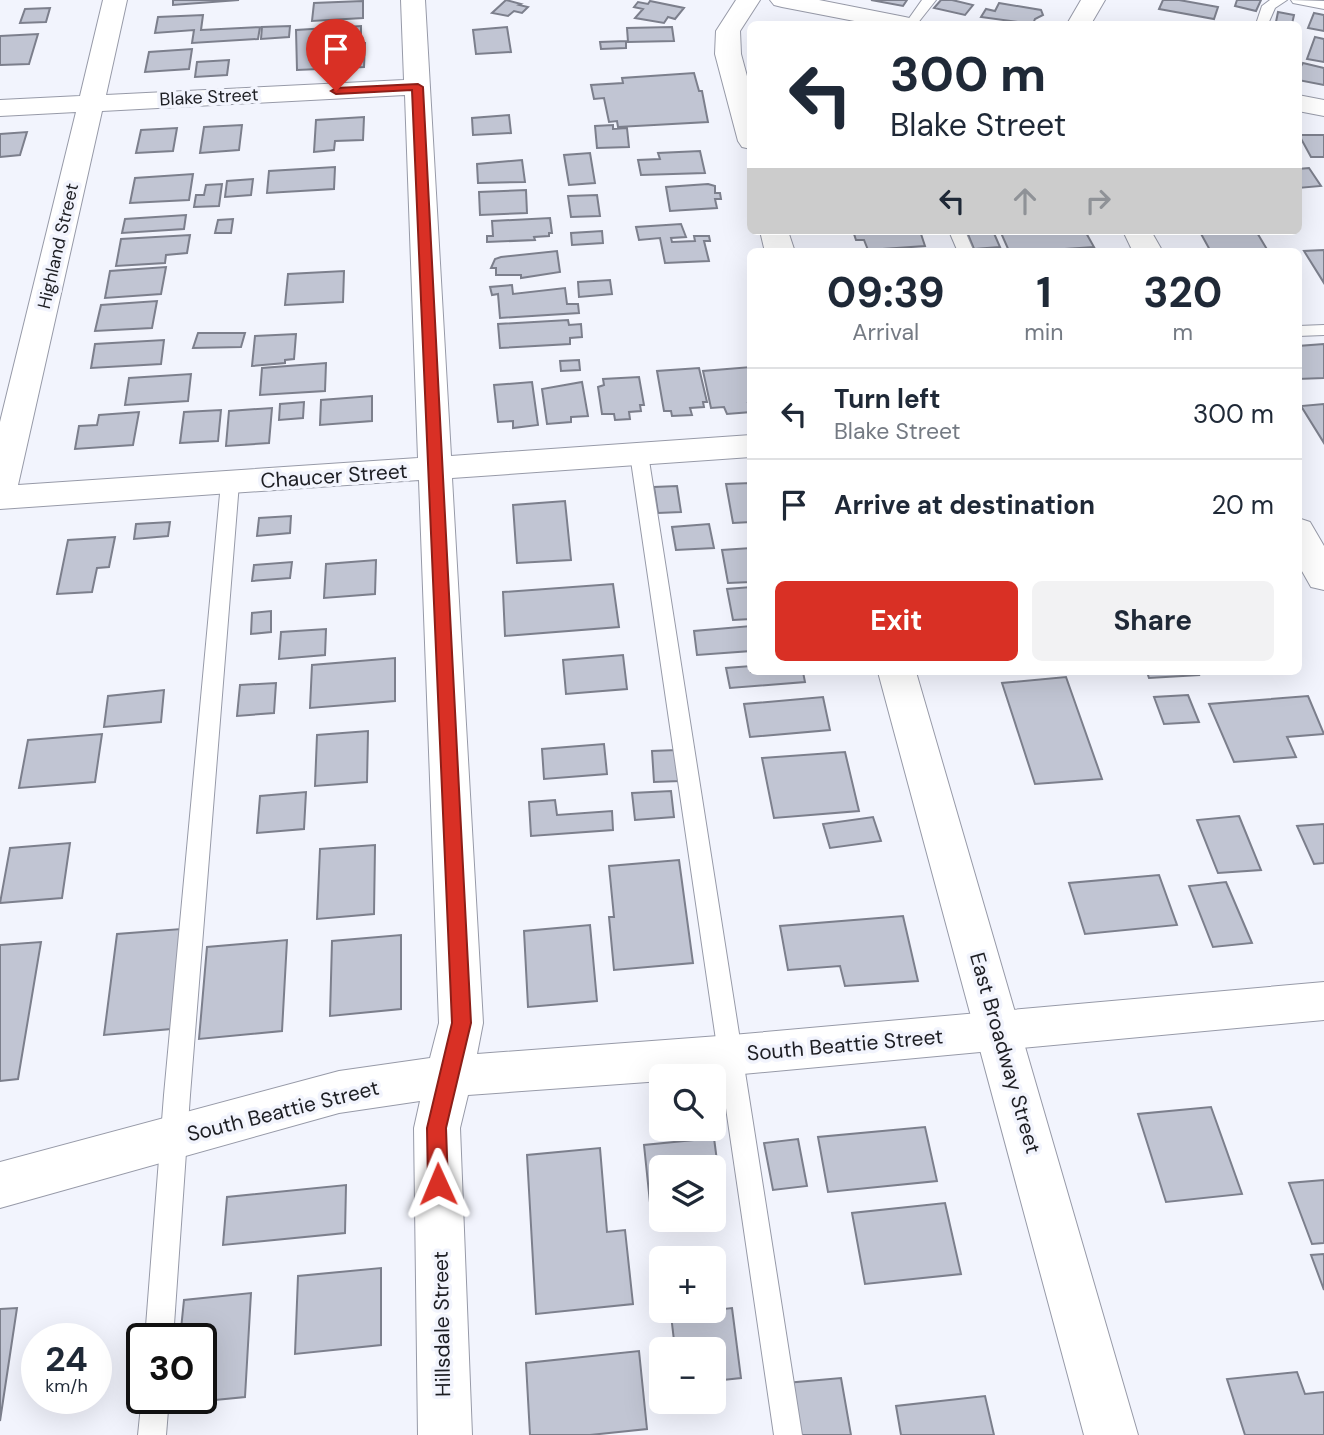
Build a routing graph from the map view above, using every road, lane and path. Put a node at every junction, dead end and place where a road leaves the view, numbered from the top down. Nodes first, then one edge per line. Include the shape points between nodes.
1 (115, 0) edge
2 (413, 0) edge
3 (748, 0) edge
4 (782, 0) edge
5 (929, 0) edge
6 (1093, 0) edge
7 (1280, 0) edge
8 (1298, 0) edge
9 (1324, 5) edge
10 (874, 21) edge
11 (913, 21) edge
12 (1081, 21) edge
13 (1263, 21) edge
14 (418, 87) junction
15 (92, 103) junction
16 (1302, 104) edge
17 (0, 108) edge
18 (1324, 108) edge
19 (747, 126) edge
20 (1324, 330) edge
21 (1302, 331) edge
22 (747, 446) edge
23 (639, 454) junction
24 (435, 470) junction
25 (230, 483) junction
26 (0, 492) edge
27 (0, 498) edge
28 (898, 675) edge
29 (1324, 1000) edge
30 (999, 1032) junction
31 (732, 1055) junction
32 (450, 1076) junction
33 (174, 1138) junction
34 (0, 1185) edge
35 (160, 1323) edge
36 (154, 1414) edge
37 (152, 1435) edge
38 (445, 1435) edge
39 (788, 1435) edge
40 (1111, 1435) edge

1 - 15 street, Highland Street
2 - 14 street, Hillsdale Street
3 - 19 street via 728,31 727,54
4 - 10 street
5 - 11 lane
6 - 12 street
7 - 13 lane via 1269,6
8 - 9 lane
14 - 15 street, Blake Street
14 - 24 street, Hillsdale Street
15 - 17 street, Blake Street
15 - 26 street, Highland Street
16 - 18 street
20 - 21 lane
22 - 23 street, Chaucer Street
23 - 24 street, Chaucer Street
23 - 31 lane
24 - 25 street, Chaucer Street
24 - 32 street, Hillsdale Street via 461,1023
25 - 27 street, Chaucer Street
25 - 33 lane
28 - 30 street, East Broadway Street
29 - 30 street, South Beattie Street
30 - 31 street, South Beattie Street
30 - 40 street, East Broadway Street
31 - 32 street, South Beattie Street
31 - 39 lane
32 - 33 street, South Beattie Street via 340,1092
32 - 38 street, Hillsdale Street via 437,1128
33 - 34 street, South Beattie Street
33 - 35 lane
36 - 37 lane

